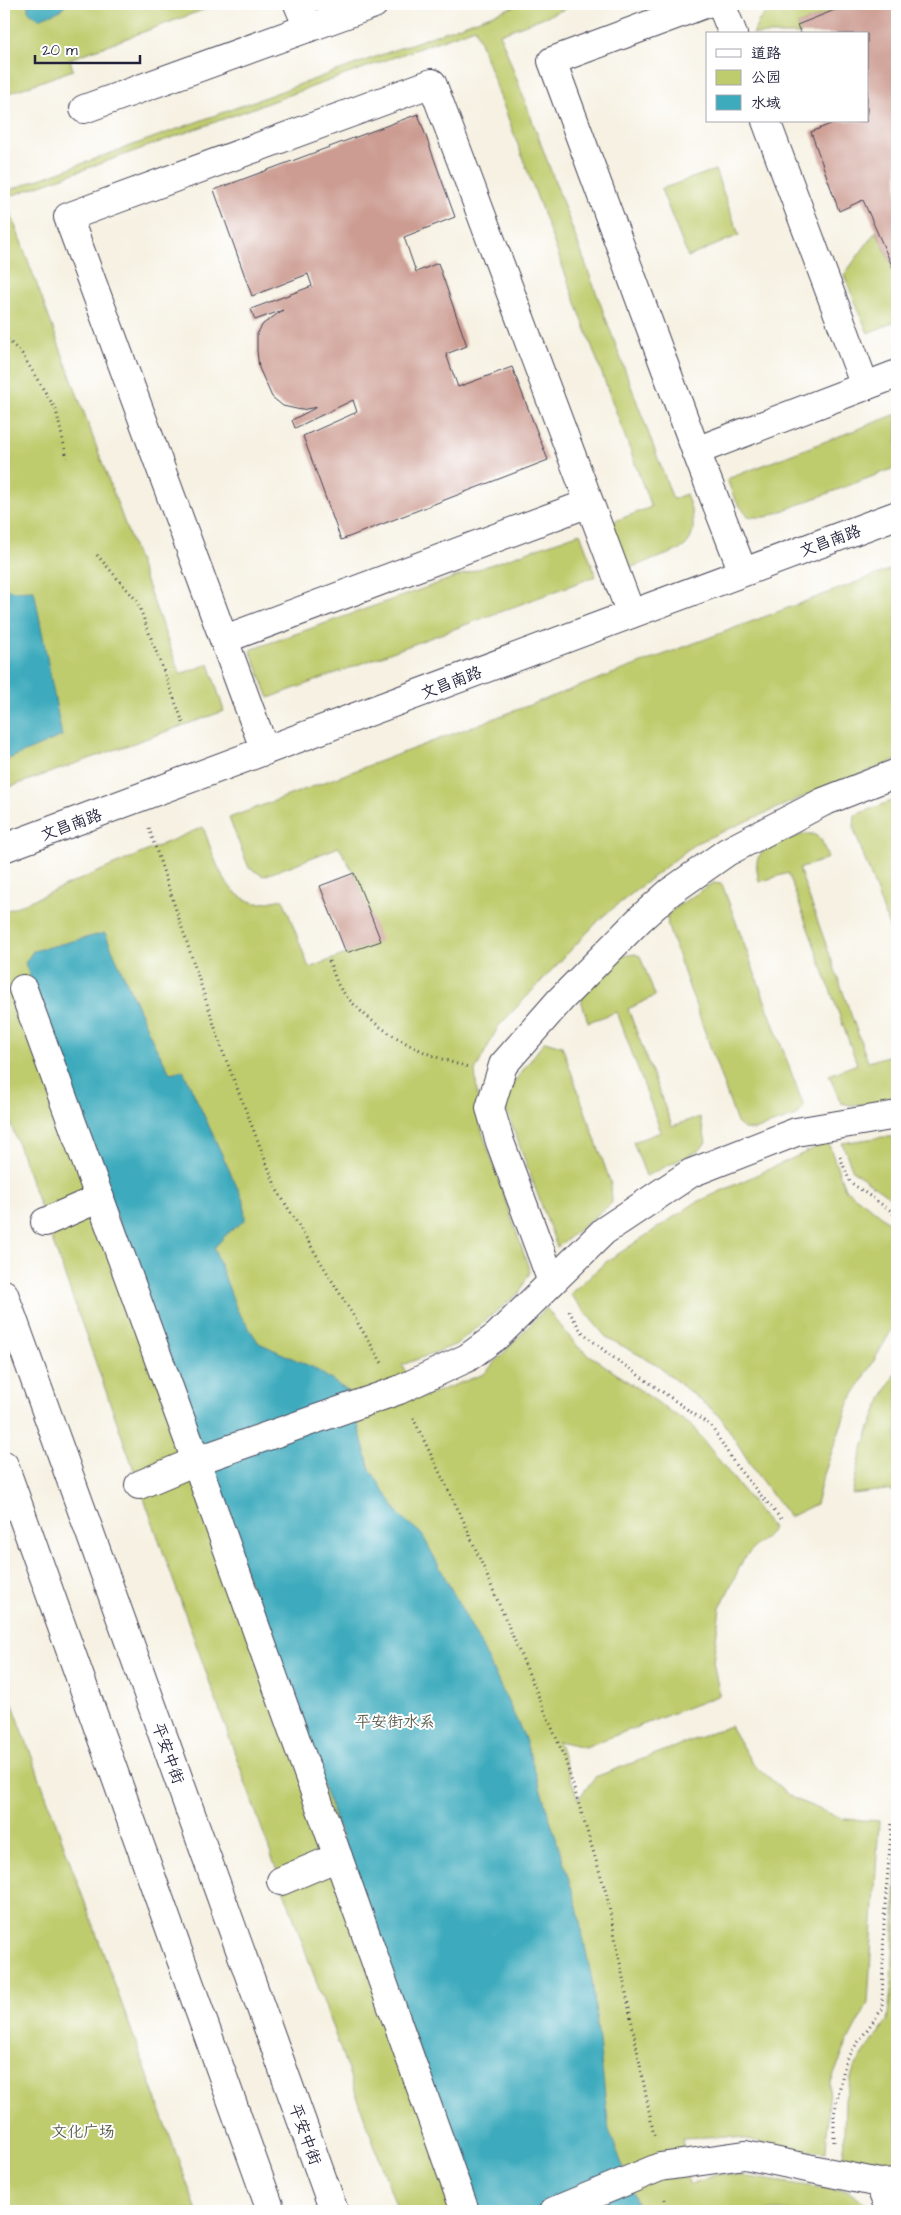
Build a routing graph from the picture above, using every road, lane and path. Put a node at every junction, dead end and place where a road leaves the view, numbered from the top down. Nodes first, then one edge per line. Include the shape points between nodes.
1 (374, 4) edge
2 (704, 4) edge
3 (722, 4) edge
4 (303, 16) edge
5 (732, 32) edge
6 (84, 108) dead end
7 (766, 122) edge
8 (4, 336) edge
9 (897, 374) edge
10 (865, 386) junction
11 (696, 451) junction
12 (67, 458) dead end
13 (589, 503) junction
14 (897, 515) edge
15 (97, 555) dead end
16 (743, 572) junction
17 (631, 614) junction
18 (225, 639) junction
19 (184, 725) dead end
20 (265, 751) junction
21 (897, 773) edge
22 (140, 799) junction
23 (4, 848) edge
24 (329, 960) dead end
25 (23, 989) dead end
26 (500, 1074) junction
27 (897, 1115) edge
28 (829, 1126) junction
29 (100, 1198) junction
30 (897, 1218) edge
31 (46, 1222) dead end
32 (552, 1282) junction
33 (4, 1294) edge
34 (399, 1390) junction
35 (196, 1461) junction
36 (4, 1465) edge
37 (139, 1485) dead end
38 (782, 1520) dead end
39 (892, 1821) dead end
40 (338, 1857) junction
41 (280, 1881) dead end
42 (660, 2167) junction
43 (835, 2172) junction
44 (888, 2182) edge
45 (271, 2211) edge
46 (334, 2211) edge
47 (465, 2211) edge
48 (554, 2211) edge
49 (668, 2211) edge
50 (890, 2211) edge

1 - 4 street
2 - 11 street via 552,61
3 - 5 street
4 - 6 street
7 - 10 street
8 - 12 path via 22,354 56,410
9 - 10 street
10 - 11 street
11 - 16 street
13 - 17 street
13 - 18 street
13 - 18 street via 432,83 68,218
14 - 16 street, 文昌南路
15 - 19 path via 137,602
16 - 17 street, 文昌南路
17 - 20 street, 文昌南路
18 - 20 street
20 - 22 street, 文昌南路
21 - 26 street via 823,802 727,852 670,892 561,999 503,1066
22 - 23 street, 文昌南路
22 - 34 path via 223,1052 277,1190
24 - 26 path via 342,991 381,1029 451,1063
25 - 29 street
26 - 32 street via 490,1108
27 - 28 street
28 - 30 path via 850,1182
28 - 32 street via 796,1132 691,1173 604,1231
29 - 31 street
29 - 35 street
32 - 34 street via 497,1336 467,1358
32 - 38 path via 581,1331 711,1426 736,1466
33 - 46 street, 平安中街
34 - 35 street
34 - 42 path via 464,1522 564,1756 606,1896
35 - 37 street
35 - 40 street
36 - 45 street
39 - 43 path via 884,1918 882,2009 846,2059 834,2116
40 - 41 street
40 - 47 street
42 - 43 street via 746,2155
42 - 48 street
42 - 49 path
43 - 44 street
44 - 50 street

